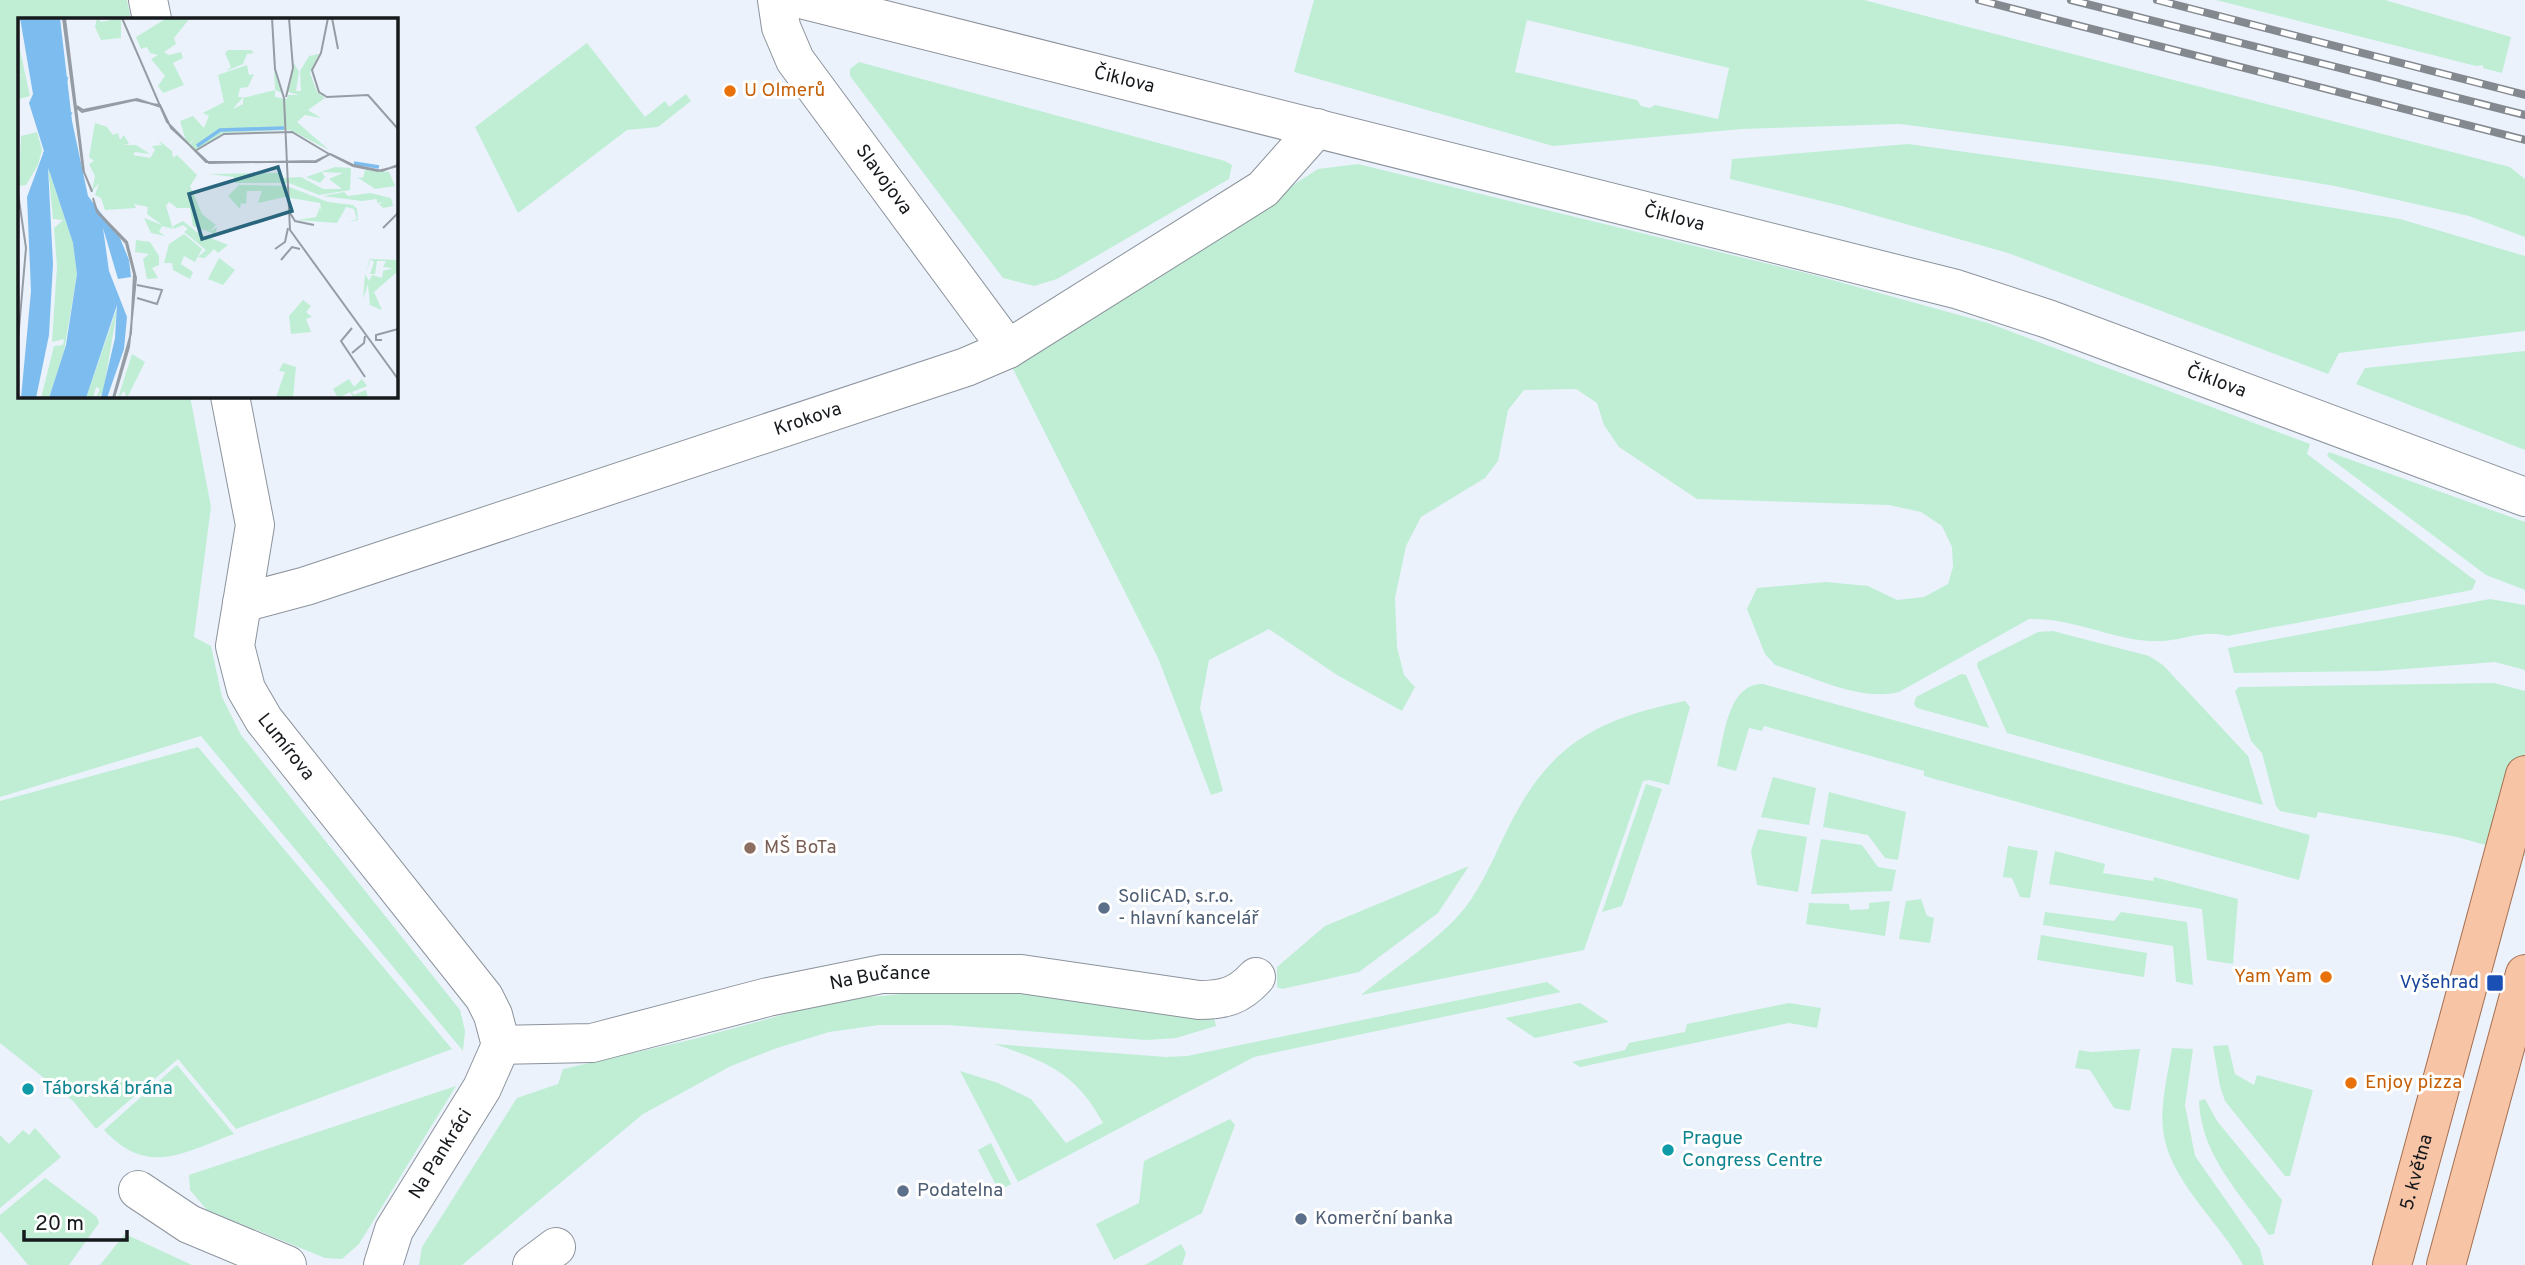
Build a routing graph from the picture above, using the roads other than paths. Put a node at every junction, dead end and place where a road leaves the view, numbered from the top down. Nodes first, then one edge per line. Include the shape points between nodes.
1 (148, 0) edge
2 (777, 0) edge
3 (805, 0) edge
4 (152, 18) edge
5 (1317, 128) junction
6 (1008, 349) junction
7 (230, 397) edge
8 (2525, 497) edge
9 (242, 603) junction
10 (2525, 775) edge
11 (2525, 974) edge
12 (1256, 977) dead end
13 (501, 1045) junction
14 (2470, 1176) junction
15 (138, 1191) dead end
16 (287, 1265) edge
17 (383, 1265) edge
18 (2392, 1265) edge
19 (2446, 1265) edge
20 (2465, 1265) edge

1 - 4 street
2 - 6 street, Slavojova via 781,27 795,60
3 - 5 street, Čiklova
5 - 6 street, Krokova via 1263,189
5 - 8 street, Čiklova via 1996,301
6 - 9 street, Krokova via 945,374 319,582
7 - 9 street, Lumírova via 254,525
9 - 13 street, Lumírova via 235,646 246,689 264,720 484,998
10 - 18 main road, 5. května
11 - 14 main road
12 - 13 street, Na Bučance via 1229,998 1199,1000 1021,974 882,974 768,997 592,1042
13 - 17 street, Na Pankráci via 482,1088 394,1230
14 - 19 main road
14 - 20 main road
15 - 16 street via 189,1224

